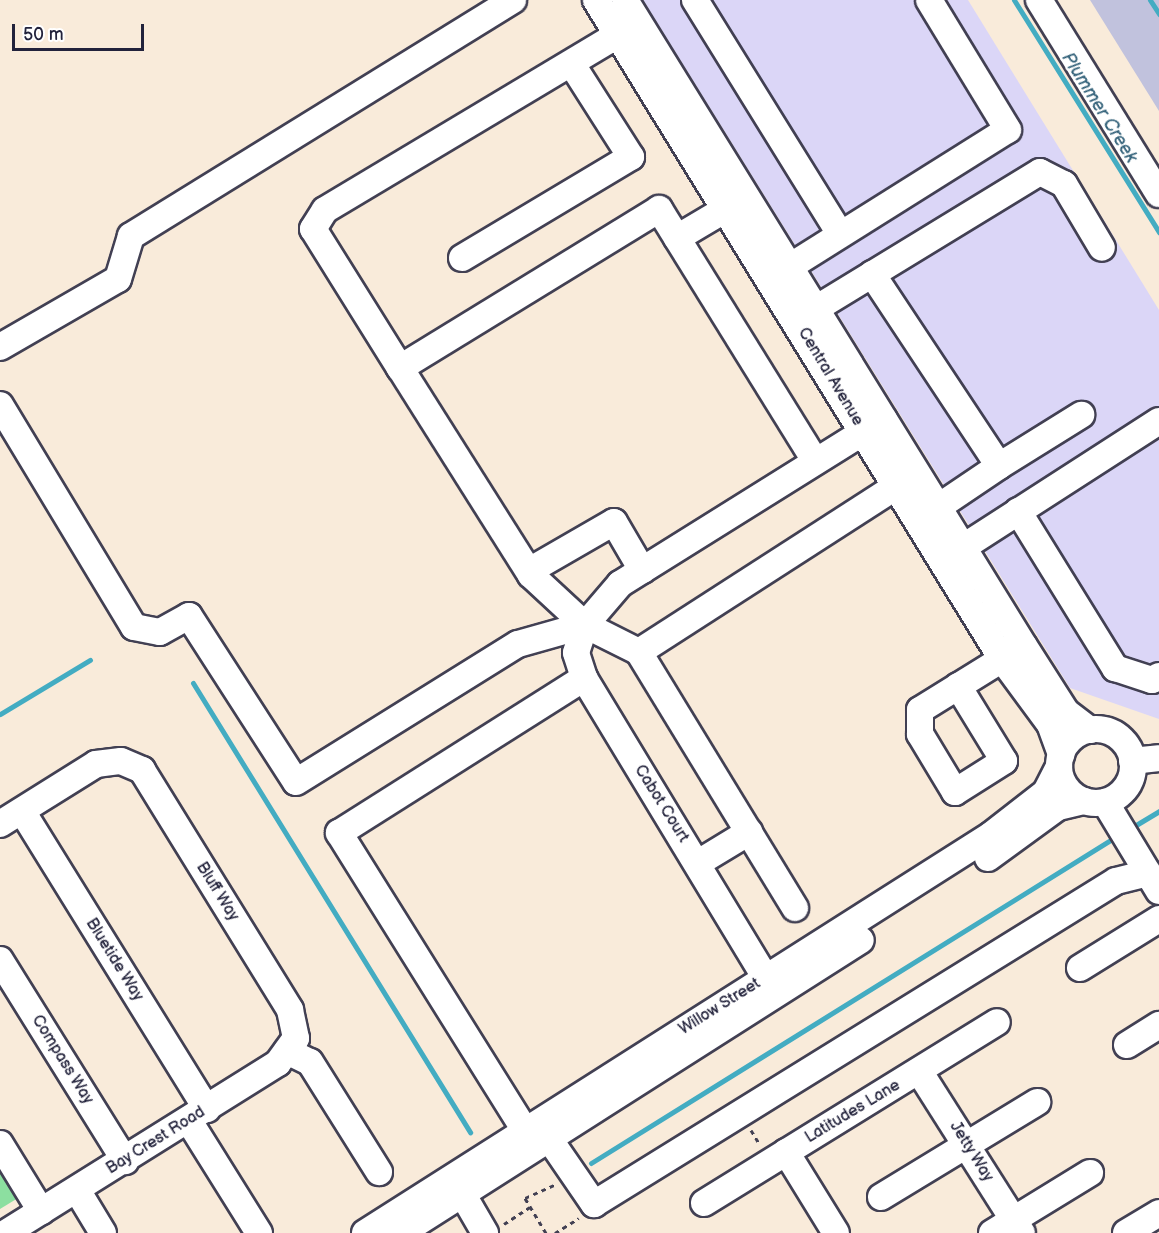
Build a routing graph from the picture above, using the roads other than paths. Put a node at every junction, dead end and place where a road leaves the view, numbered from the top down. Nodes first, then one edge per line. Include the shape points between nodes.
1 (513, 0) edge
2 (596, 0) edge
3 (625, 0) edge
4 (695, 0) edge
5 (929, 0) edge
6 (1039, 0) edge
7 (639, 22) junction
8 (618, 36) junction
9 (573, 66) junction
10 (1159, 194) edge
11 (737, 203) junction
12 (840, 234) junction
13 (677, 238) junction
14 (1102, 248) dead end
15 (462, 258) dead end
16 (781, 272) junction
17 (872, 274) junction
18 (818, 308) junction
19 (0, 347) edge
20 (400, 368) junction
21 (0, 405) edge
22 (1081, 416) dead end
23 (1159, 421) edge
24 (874, 426) junction
25 (814, 461) junction
26 (999, 466) junction
27 (908, 480) junction
28 (1018, 511) junction
29 (928, 514) junction
30 (952, 555) junction
31 (642, 570) junction
32 (529, 571) junction
33 (585, 625) junction
34 (639, 652) junction
35 (1013, 652) junction
36 (1159, 676) edge
37 (584, 678) junction
38 (958, 686) dead end
39 (1090, 730) junction
40 (1159, 758) edge
41 (1060, 761) junction
42 (1132, 761) junction
43 (1100, 806) junction
44 (22, 811) junction
45 (0, 824) edge
46 (749, 832) junction
47 (698, 863) junction
48 (1148, 874) edge
49 (795, 908) dead end
50 (1159, 919) edge
51 (0, 960) edge
52 (1080, 968) dead end
53 (766, 979) junction
54 (997, 1022) dead end
55 (1159, 1025) edge
56 (292, 1045) junction
57 (1126, 1045) dead end
58 (919, 1071) junction
59 (1037, 1102) dead end
60 (198, 1115) junction
61 (526, 1132) junction
62 (550, 1140) junction
63 (0, 1144) edge
64 (966, 1145) junction
65 (776, 1154) junction
66 (125, 1161) junction
67 (379, 1172) dead end
68 (1090, 1173) dead end
69 (77, 1190) junction
70 (463, 1195) junction
71 (881, 1197) dead end
72 (704, 1203) dead end
73 (40, 1211) junction
74 (1159, 1213) edge
75 (1018, 1226) edge
76 (495, 1228) edge
77 (830, 1231) edge
78 (6, 1233) edge
79 (103, 1233) edge
80 (259, 1233) edge
81 (365, 1233) edge
82 (401, 1233) edge
83 (992, 1233) edge
84 (1126, 1233) edge

1 - 19 street via 131,236 118,279
2 - 8 street, Central Avenue
3 - 7 street, Central Avenue
4 - 12 street
5 - 12 street via 1008,130
6 - 10 street
7 - 8 street
7 - 11 street, Central Avenue
8 - 9 street
8 - 11 street, Central Avenue
9 - 15 street via 631,157
9 - 20 street via 552,71 325,210 313,229
11 - 13 street
11 - 16 street, Central Avenue
12 - 16 street
13 - 20 street via 659,209
13 - 25 street
14 - 17 street via 1064,184 1040,172
16 - 18 street, Central Avenue
16 - 24 street, Central Avenue
17 - 18 street
17 - 26 street
18 - 24 street, Central Avenue
20 - 32 street
21 - 33 street via 134,627 160,632 189,616 296,782 518,644
22 - 26 street
23 - 28 street
24 - 25 street
24 - 27 street, Central Avenue
25 - 31 street
26 - 29 street
27 - 29 street, Central Avenue
27 - 34 street
28 - 30 street
28 - 36 street via 1115,668 1152,680
29 - 30 street, Central Avenue
30 - 35 street, Central Avenue
31 - 32 street via 614,522
31 - 33 street via 620,584
32 - 33 street
33 - 34 street
33 - 37 street, Cabot Court via 576,653
34 - 46 street
35 - 38 street
35 - 39 street, Central Avenue via 1066,712
35 - 41 street, Central Avenue via 1050,724
37 - 47 street, Cabot Court
37 - 61 street via 339,833
39 - 41 street via 1072,738
39 - 42 street via 1122,741
40 - 42 street
41 - 43 street via 1066,788
41 - 53 street, Willow Street via 1046,792 991,835
42 - 43 street via 1124,791
43 - 48 street
43 - 62 street, Willow Street via 1058,807 997,852
44 - 45 street
44 - 56 street, Bluff Way via 96,764 121,761 142,770 290,1010
44 - 60 street, Bluetide Way
46 - 47 street
46 - 49 street
47 - 53 street, Cabot Court
48 - 62 street via 1116,881 594,1204
50 - 52 street
51 - 66 street, Compass Way
53 - 61 street, Willow Street
54 - 58 street, Latitudes Lane
55 - 57 street
56 - 60 street, Bay Crest Road via 279,1063
56 - 67 street via 310,1062
58 - 64 street, Jetty Way
58 - 65 street, Latitudes Lane
59 - 64 street
60 - 66 street, Bay Crest Road
60 - 80 street, Bluetide Way
61 - 81 street, Willow Street
62 - 70 street, Willow Street
63 - 73 street
64 - 71 street
64 - 75 street, Jetty Way
65 - 72 street, Latitudes Lane
65 - 77 street
66 - 69 street, Bay Crest Road
68 - 75 street
69 - 73 street, Bay Crest Road
69 - 79 street
70 - 76 street
70 - 82 street, Willow Street
73 - 78 street, Bay Crest Road
74 - 84 street
75 - 83 street

